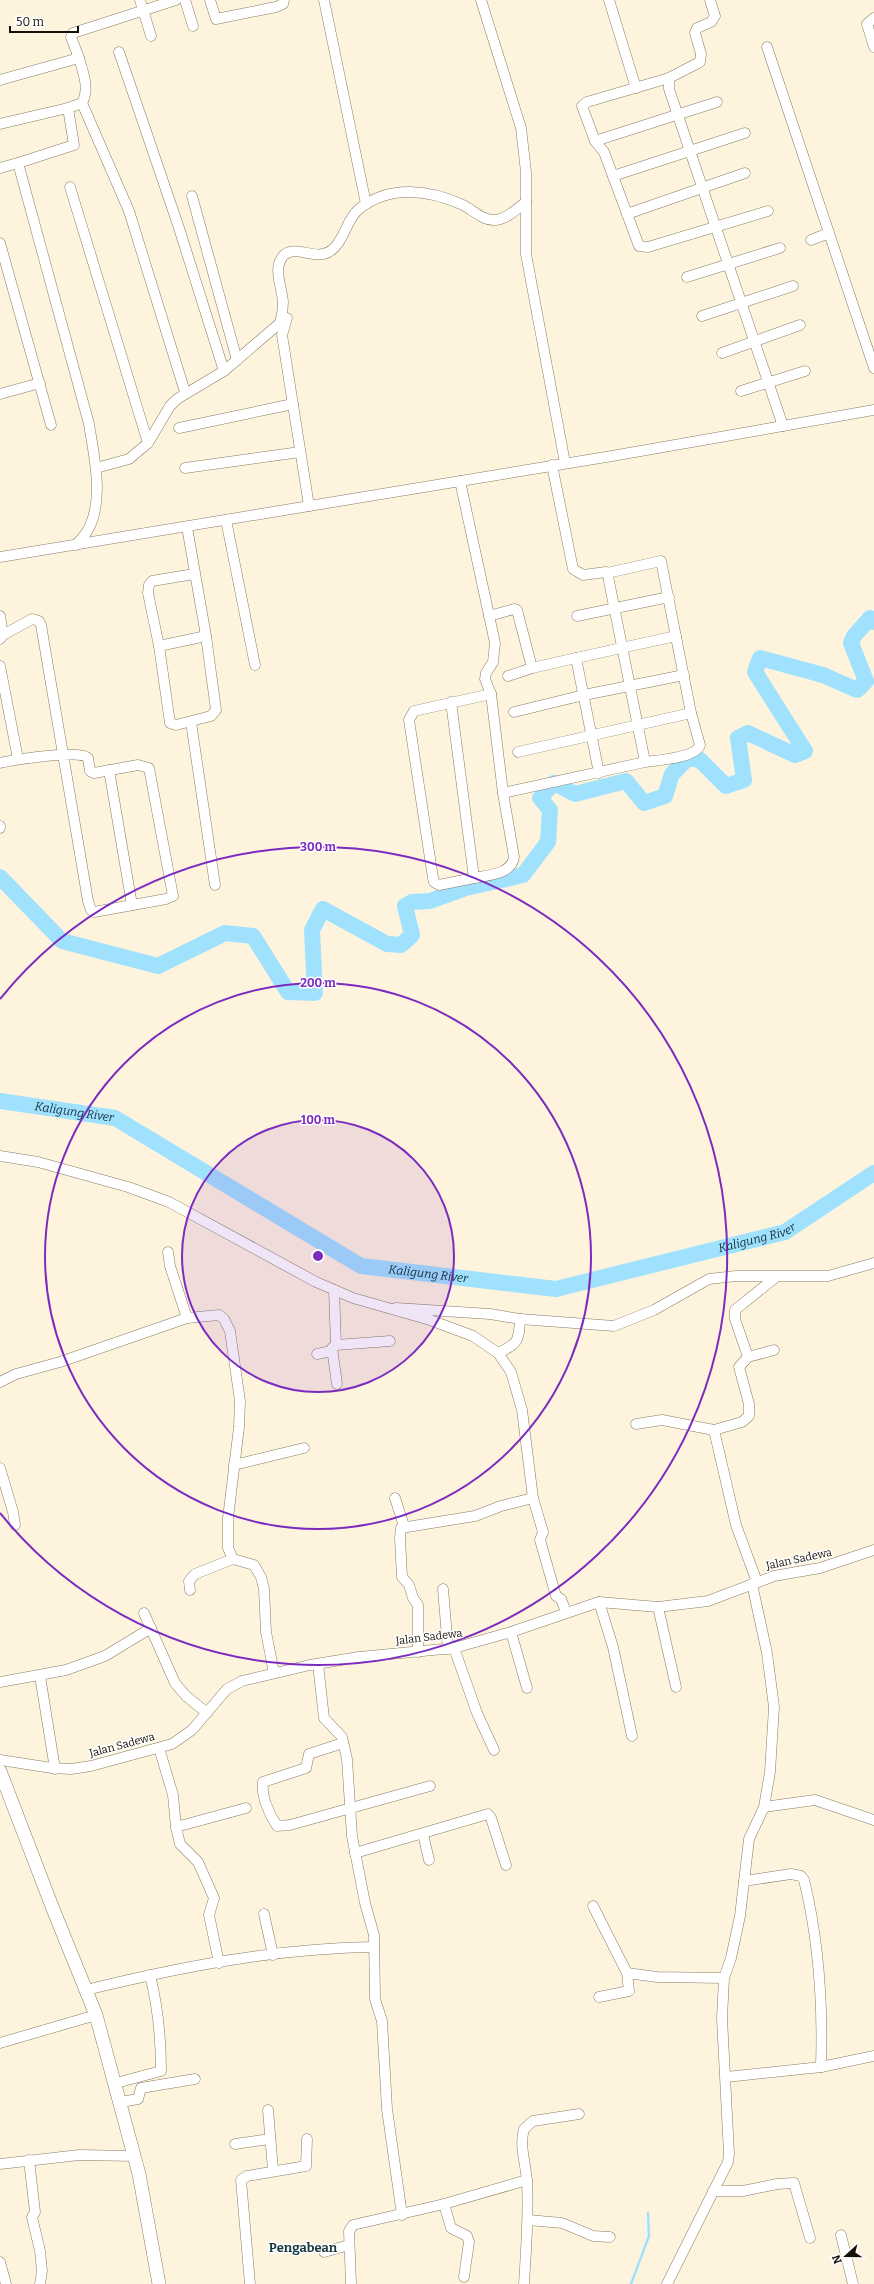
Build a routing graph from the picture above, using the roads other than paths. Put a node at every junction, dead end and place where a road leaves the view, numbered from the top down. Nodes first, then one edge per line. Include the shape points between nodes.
1 (140, 0) edge
2 (176, 0) edge
3 (185, 0) edge
4 (210, 0) edge
5 (284, 0) edge
6 (324, 0) edge
7 (609, 0) edge
8 (710, 0) edge
9 (485, 2) edge
10 (143, 10) junction
11 (874, 18) edge
12 (194, 26) dead end
13 (151, 36) dead end
14 (767, 47) dead end
15 (874, 47) edge
16 (119, 52) dead end
17 (79, 58) junction
18 (669, 78) junction
19 (0, 80) edge
20 (636, 88) junction
21 (717, 102) dead end
22 (82, 103) junction
23 (68, 108) junction
24 (678, 114) junction
25 (0, 124) edge
26 (745, 133) dead end
27 (595, 141) junction
28 (690, 150) junction
29 (18, 163) junction
30 (0, 168) edge
31 (745, 173) dead end
32 (613, 176) junction
33 (70, 187) dead end
34 (703, 189) junction
35 (192, 196) dead end
36 (526, 202) junction
37 (366, 204) junction
38 (768, 211) dead end
39 (627, 214) junction
40 (715, 226) junction
41 (829, 233) junction
42 (811, 240) dead end
43 (0, 243) edge
44 (780, 248) dead end
45 (728, 264) junction
46 (687, 277) dead end
47 (793, 286) dead end
48 (741, 303) junction
49 (702, 316) dead end
50 (287, 318) dead end
51 (800, 325) dead end
52 (754, 341) junction
53 (722, 352) dead end
54 (237, 360) junction
55 (874, 368) edge
56 (224, 371) junction
57 (805, 371) dead end
58 (40, 383) junction
59 (768, 383) junction
60 (741, 391) dead end
61 (185, 392) junction
62 (0, 394) edge
63 (293, 404) junction
64 (874, 412) edge
65 (51, 425) dead end
66 (783, 426) junction
67 (179, 428) dead end
68 (148, 443) junction
69 (300, 452) junction
70 (565, 463) junction
71 (552, 465) junction
72 (96, 468) junction
73 (185, 468) dead end
74 (460, 481) junction
75 (309, 506) junction
76 (226, 520) junction
77 (187, 527) junction
78 (76, 546) junction
79 (0, 557) edge
80 (607, 573) junction
81 (194, 574) junction
82 (668, 598) junction
83 (616, 608) junction
84 (0, 616) edge
85 (489, 616) junction
86 (577, 616) dead end
87 (206, 636) junction
88 (676, 636) junction
89 (1, 637) edge
90 (159, 646) junction
91 (623, 646) junction
92 (576, 658) junction
93 (255, 665) dead end
94 (0, 666) edge
95 (532, 668) junction
96 (684, 675) junction
97 (508, 676) dead end
98 (630, 685) junction
99 (490, 694) junction
100 (584, 695) junction
101 (450, 702) junction
102 (514, 712) dead end
103 (691, 713) junction
104 (191, 722) junction
105 (638, 725) junction
106 (591, 736) junction
107 (518, 752) dead end
108 (63, 756) junction
109 (18, 759) junction
110 (645, 762) junction
111 (0, 763) edge
112 (109, 770) junction
113 (599, 773) junction
114 (503, 793) junction
115 (474, 878) junction
116 (215, 885) dead end
117 (132, 906) junction
118 (0, 1156) edge
119 (168, 1252) dead end
120 (874, 1263) edge
121 (776, 1276) junction
122 (334, 1290) junction
123 (386, 1308) junction
124 (187, 1318) junction
125 (520, 1319) junction
126 (390, 1341) dead end
127 (334, 1348) junction
128 (774, 1350) dead end
129 (498, 1353) junction
130 (317, 1354) dead end
131 (748, 1358) junction
132 (0, 1382) edge
133 (337, 1384) dead end
134 (636, 1424) dead end
135 (714, 1430) junction
136 (304, 1448) dead end
137 (234, 1465) junction
138 (0, 1468) edge
139 (395, 1498) dead end
140 (533, 1498) junction
141 (15, 1524) dead end
142 (404, 1526) junction
143 (874, 1550) edge
144 (233, 1559) junction
145 (754, 1578) junction
146 (443, 1589) dead end
147 (190, 1590) dead end
148 (599, 1602) junction
149 (658, 1606) junction
150 (565, 1609) junction
151 (144, 1613) dead end
152 (151, 1628) junction
153 (511, 1632) junction
154 (418, 1646) junction
155 (449, 1646) junction
156 (318, 1664) junction
157 (273, 1667) junction
158 (40, 1676) junction
159 (0, 1682) edge
160 (676, 1687) dead end
161 (527, 1688) dead end
162 (201, 1708) junction
163 (632, 1736) dead end
164 (343, 1743) junction
165 (159, 1748) junction
166 (494, 1750) dead end
167 (1, 1764) edge
168 (55, 1768) junction
169 (430, 1786) dead end
170 (764, 1807) junction
171 (246, 1808) dead end
172 (349, 1808) junction
173 (874, 1820) edge
174 (176, 1827) junction
175 (423, 1834) junction
176 (355, 1853) junction
177 (429, 1860) dead end
178 (506, 1865) dead end
179 (744, 1881) junction
180 (593, 1906) dead end
181 (264, 1914) dead end
182 (374, 1947) junction
183 (273, 1955) junction
184 (218, 1963) junction
185 (627, 1973) junction
186 (150, 1974) junction
187 (724, 1978) junction
188 (86, 1990) junction
189 (599, 1997) dead end
190 (96, 2015) junction
191 (0, 2043) edge
192 (874, 2056) edge
193 (822, 2067) junction
194 (726, 2077) junction
195 (195, 2079) dead end
196 (116, 2083) junction
197 (121, 2102) junction
198 (268, 2110) dead end
199 (579, 2114) dead end
200 (270, 2139) junction
201 (307, 2139) dead end
202 (235, 2144) dead end
203 (134, 2156) junction
204 (29, 2160) junction
205 (0, 2164) edge
206 (273, 2170) junction
207 (527, 2180) junction
208 (713, 2191) junction
209 (444, 2204) junction
210 (402, 2215) junction
211 (528, 2220) junction
212 (841, 2235) dead end
213 (610, 2237) dead end
214 (810, 2238) dead end
215 (349, 2245) junction
216 (324, 2252) dead end
217 (0, 2262) edge
218 (464, 2278) dead end
219 (6, 2284) edge
220 (40, 2284) edge
221 (159, 2284) edge
222 (250, 2284) edge
223 (351, 2284) edge
224 (524, 2284) edge
225 (667, 2284) edge
226 (853, 2284) edge

1 - 10 street
2 - 10 street
3 - 12 street
4 - 5 street via 216,19 276,7 283,4
6 - 37 street
7 - 20 street
8 - 18 street via 716,16 712,22 697,28 695,33 701,54 700,62
9 - 36 street via 521,128
10 - 13 street
10 - 17 street via 73,33 71,37
11 - 15 street via 867,24
14 - 41 street
16 - 56 street
17 - 19 street
17 - 22 street via 86,84 86,95
18 - 20 street
18 - 24 street via 669,89
20 - 27 street via 587,102 582,106
21 - 24 street
22 - 23 street
22 - 61 street via 128,211
23 - 25 street
23 - 29 street via 74,145
24 - 27 street
24 - 28 street
26 - 28 street
27 - 32 street via 604,152
28 - 32 street
28 - 34 street
29 - 30 street
29 - 72 street via 89,424
31 - 34 street
32 - 39 street
33 - 68 street
34 - 39 street
34 - 40 street
35 - 54 street
36 - 37 street via 497,221 488,220 442,196 422,192 402,191
36 - 70 street via 526,254
37 - 54 street via 351,216 331,251 316,255 292,251 285,254 279,262 278,269 283,301 280,323
38 - 40 street
39 - 40 street via 641,247
40 - 45 street
41 - 42 street
41 - 55 street
43 - 58 street
44 - 45 street
45 - 46 street
45 - 48 street
47 - 48 street
48 - 49 street
48 - 52 street
50 - 63 street via 282,335
51 - 52 street
52 - 53 street
52 - 59 street
54 - 56 street
56 - 61 street
57 - 59 street
58 - 62 street
58 - 65 street
59 - 60 street
59 - 66 street
61 - 68 street via 170,406
63 - 67 street
63 - 69 street
64 - 66 street
66 - 70 street
68 - 72 street via 129,459
69 - 73 street
69 - 75 street
70 - 71 street
71 - 74 street
71 - 80 street via 573,569 583,574
72 - 78 street via 96,510 88,530
74 - 75 street
74 - 85 street
75 - 76 street
76 - 77 street
76 - 93 street
77 - 78 street
77 - 81 street
78 - 79 street
80 - 82 street via 660,560
80 - 83 street
81 - 87 street
81 - 90 street via 152,581 149,585 148,593
82 - 83 street
82 - 88 street
83 - 86 street
83 - 91 street
84 - 89 street
85 - 95 street via 518,610
85 - 99 street via 495,650 493,662 486,673
87 - 90 street
87 - 104 street via 216,710 209,717
88 - 91 street
88 - 96 street
89 - 108 street via 32,619 39,621
90 - 104 street via 170,723
91 - 92 street
91 - 98 street
92 - 95 street
92 - 100 street
94 - 109 street
95 - 97 street
96 - 98 street
96 - 103 street
98 - 100 street
98 - 105 street
99 - 101 street
99 - 114 street
100 - 102 street
100 - 106 street
101 - 115 street
101 - 115 street via 414,711 409,720 434,882 438,885
103 - 105 street
103 - 110 street via 700,745 697,751 689,755
104 - 116 street
105 - 106 street
105 - 110 street
106 - 107 street
106 - 113 street
108 - 109 street
108 - 112 street via 86,756 91,772
108 - 117 street via 89,906 94,912
109 - 111 street
110 - 113 street
112 - 117 street
112 - 117 street via 138,765 150,768 173,892 170,898
113 - 114 street
114 - 115 street via 514,864 508,870
118 - 122 street via 38,1162 128,1187 169,1202
119 - 124 street
120 - 121 street via 828,1276
121 - 125 street via 709,1279 654,1310 614,1326
121 - 131 street via 736,1310 735,1319
122 - 123 street
122 - 127 street
123 - 125 street via 404,1307 490,1314
123 - 129 street via 430,1320 473,1336
124 - 132 street via 60,1362 16,1374
124 - 137 street via 219,1315 227,1323 230,1331 240,1401
125 - 129 street via 517,1342
126 - 127 street
127 - 130 street
127 - 133 street
128 - 131 street
129 - 140 street via 511,1372 522,1410
131 - 135 street via 739,1371 749,1404 749,1416 742,1422
134 - 135 street via 662,1420
135 - 145 street via 736,1525
136 - 137 street
137 - 144 street via 228,1518 228,1548
138 - 141 street
139 - 142 street
140 - 142 street via 462,1519
140 - 150 street via 543,1532 540,1540 544,1560 556,1596 561,1599
142 - 154 street via 401,1528 400,1538 402,1577 418,1603
143 - 145 street, Jalan Sadewa via 820,1568
144 - 147 street via 195,1574 189,1581
144 - 157 street via 254,1565 262,1577 266,1632
145 - 149 street, Jalan Sadewa via 718,1598
145 - 170 street via 774,1707 770,1772
146 - 155 street
148 - 149 street, Jalan Sadewa
148 - 150 street, Jalan Sadewa
148 - 163 street via 613,1647
149 - 160 street
150 - 153 street, Jalan Sadewa
151 - 152 street
152 - 158 street via 104,1656 66,1670
152 - 162 street via 175,1683
153 - 155 street, Jalan Sadewa
153 - 161 street
154 - 155 street, Jalan Sadewa
154 - 156 street, Jalan Sadewa
155 - 166 street
156 - 157 street, Jalan Sadewa
156 - 164 street via 324,1718 339,1732
157 - 162 street, Jalan Sadewa via 234,1685
158 - 159 street
158 - 168 street
162 - 165 street, Jalan Sadewa via 180,1738
164 - 172 street via 347,1759
164 - 172 street via 311,1753 306,1768 264,1782 262,1787 269,1813 277,1826 290,1825
165 - 168 street, Jalan Sadewa via 91,1766
165 - 174 street via 173,1795
167 - 168 street, Jalan Sadewa
167 - 188 main road
169 - 172 street
170 - 173 street via 815,1800
170 - 179 street via 751,1832
171 - 174 street
172 - 176 street
174 - 184 street via 180,1844 198,1862 214,1898 209,1915
175 - 176 street
175 - 177 street
175 - 178 street via 488,1814
176 - 182 street via 364,1904 373,1924
179 - 187 street via 740,1916
179 - 193 street via 791,1874 801,1876 804,1880 821,1987
180 - 185 street
181 - 183 street
182 - 183 street
182 - 210 street via 375,1999 382,2021 387,2110
183 - 184 street
184 - 186 street
185 - 187 street via 678,1978
185 - 189 street via 629,1991
186 - 188 street
186 - 196 street via 158,2017 161,2070
187 - 194 street via 722,2018
188 - 190 main road
190 - 191 street
190 - 196 main road
192 - 193 street
193 - 194 street
194 - 208 street via 730,2154
195 - 197 street via 141,2088 138,2099
196 - 197 main road
197 - 203 main road
198 - 200 street
199 - 207 street via 533,2121 527,2125 522,2136
200 - 202 street
200 - 206 street
201 - 206 street via 306,2166
203 - 204 street via 79,2155
203 - 221 main road
204 - 205 street
204 - 220 street via 35,2212 32,2217 42,2271
206 - 222 street via 241,2180
207 - 209 street
207 - 211 street
208 - 214 street via 743,2191 794,2183
208 - 225 street
209 - 210 street
209 - 218 street via 450,2228 468,2236
210 - 215 street via 354,2225 349,2231
211 - 213 street via 562,2223 593,2236
211 - 224 street
212 - 226 street
215 - 216 street
215 - 223 street
217 - 219 street

